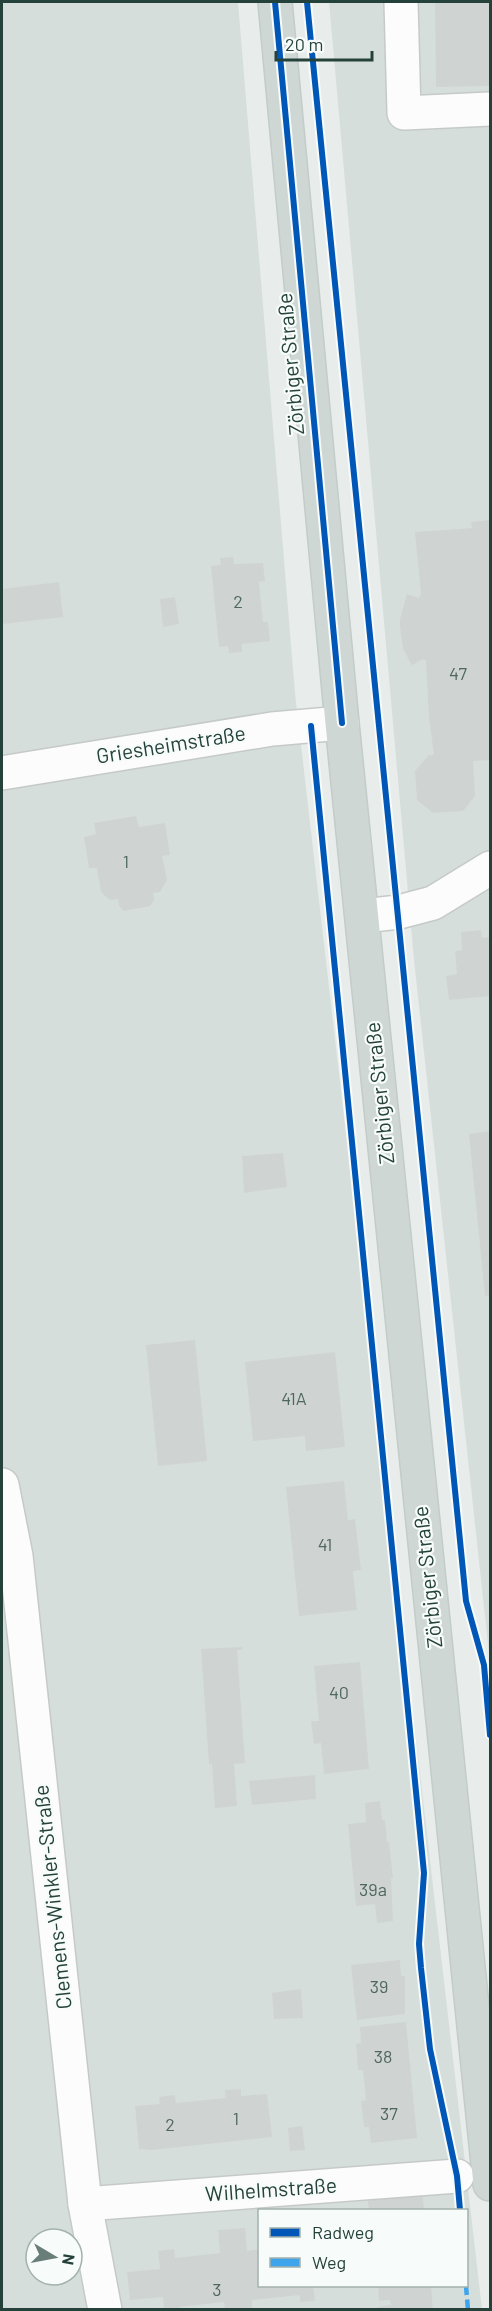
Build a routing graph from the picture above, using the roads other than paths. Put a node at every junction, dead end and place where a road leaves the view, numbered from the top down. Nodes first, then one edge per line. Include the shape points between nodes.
1 (274, 2) edge
2 (401, 2) edge
3 (490, 109) edge
4 (342, 723) junction
5 (2, 773) edge
6 (490, 868) edge
7 (363, 916) junction
8 (2, 1485) edge
9 (457, 2176) dead end
10 (490, 2184) edge
11 (85, 2204) junction
12 (105, 2310) edge

1 - 4 main road, Zörbiger Straße
2 - 3 street via 404,113
4 - 5 street, Griesheimstraße via 272,729
4 - 7 main road, Zörbiger Straße
6 - 7 street via 433,903
7 - 10 main road, Zörbiger Straße
8 - 11 street, Clemens-Winkler-Straße via 16,1556
9 - 11 street, Wilhelmstraße
11 - 12 street, Clemens-Winkler-Straße

